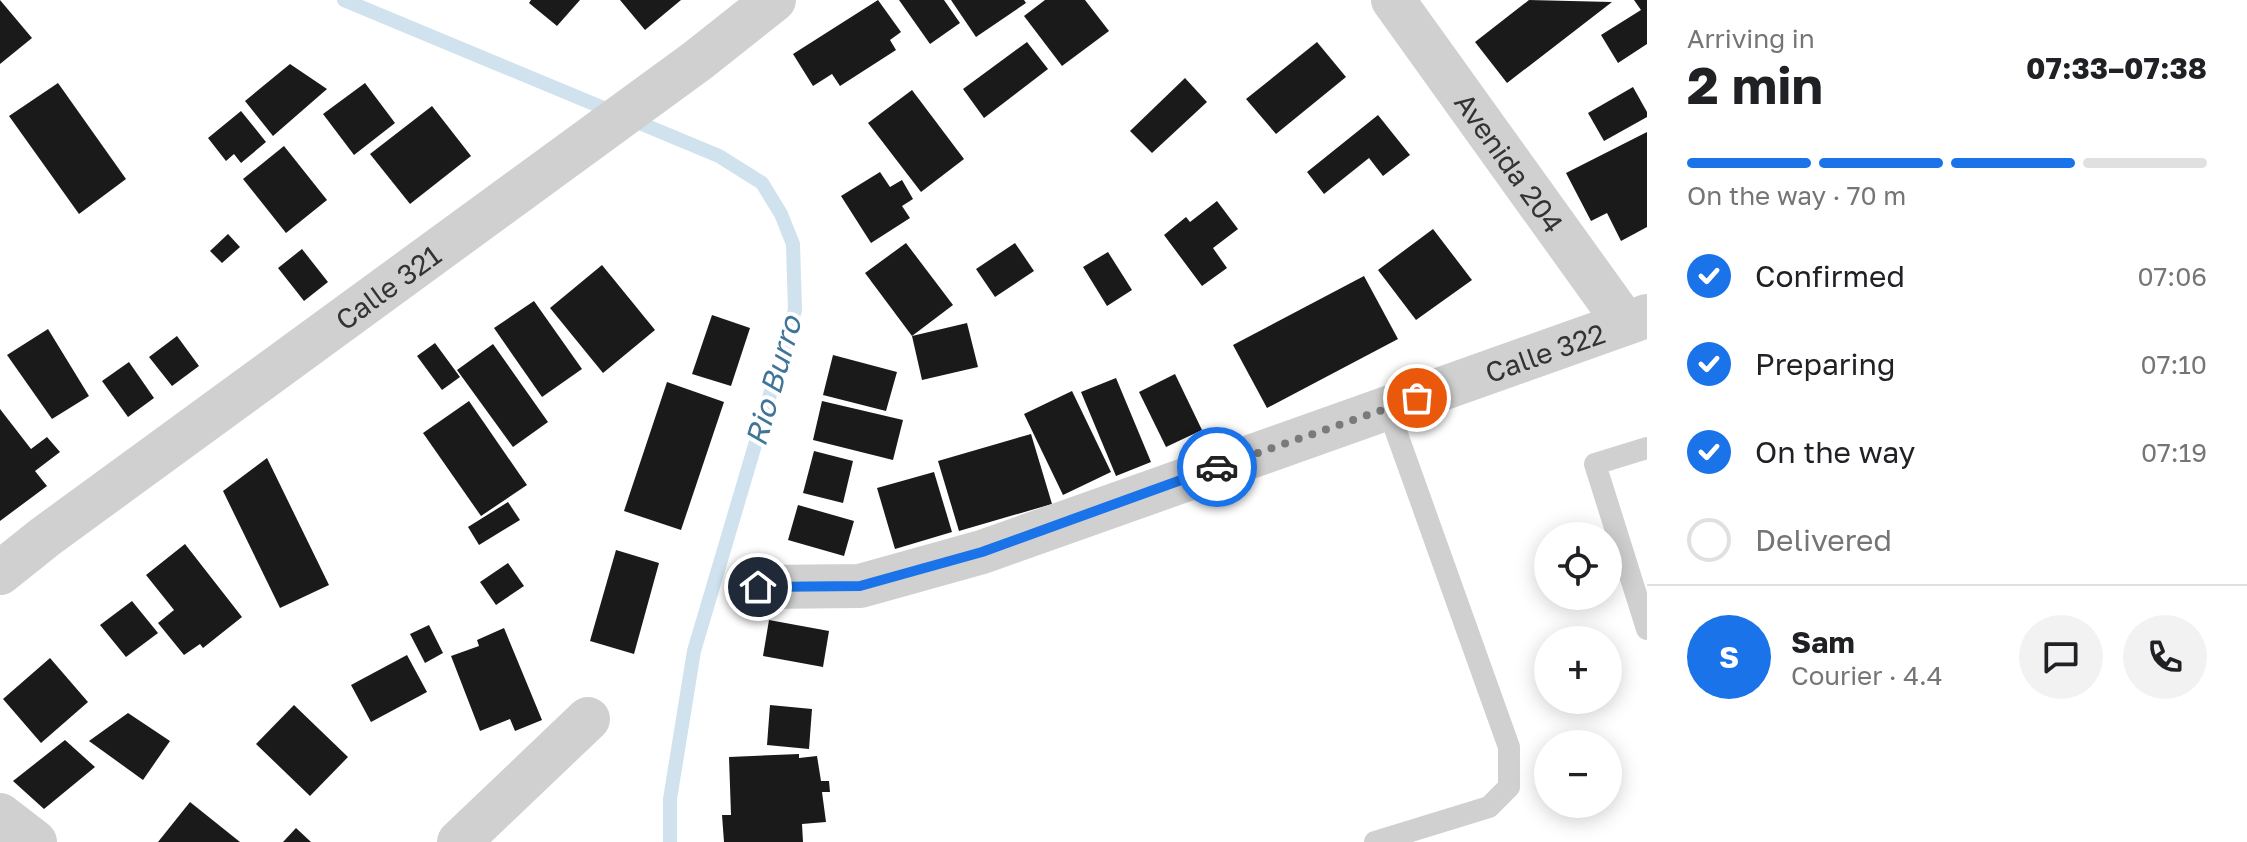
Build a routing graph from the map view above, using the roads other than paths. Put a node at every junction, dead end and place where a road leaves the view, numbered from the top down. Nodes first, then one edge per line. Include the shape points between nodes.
1 (774, 0) edge
2 (1393, 0) edge
3 (1636, 320) edge
4 (1388, 409) junction
5 (1647, 448) edge
6 (0, 573) edge
7 (758, 587) dead end
8 (1647, 629) edge
9 (588, 719) dead end
10 (0, 815) edge
11 (35, 842) edge
12 (459, 842) edge
13 (1375, 842) edge

1 - 6 street, Calle 321
2 - 3 street, Avenida 204
3 - 4 street, Calle 322
4 - 7 street, Calle 322 via 982,552 860,586
4 - 13 lane via 1509,747 1509,787 1489,807
5 - 8 lane via 1595,464
9 - 12 street
10 - 11 street

